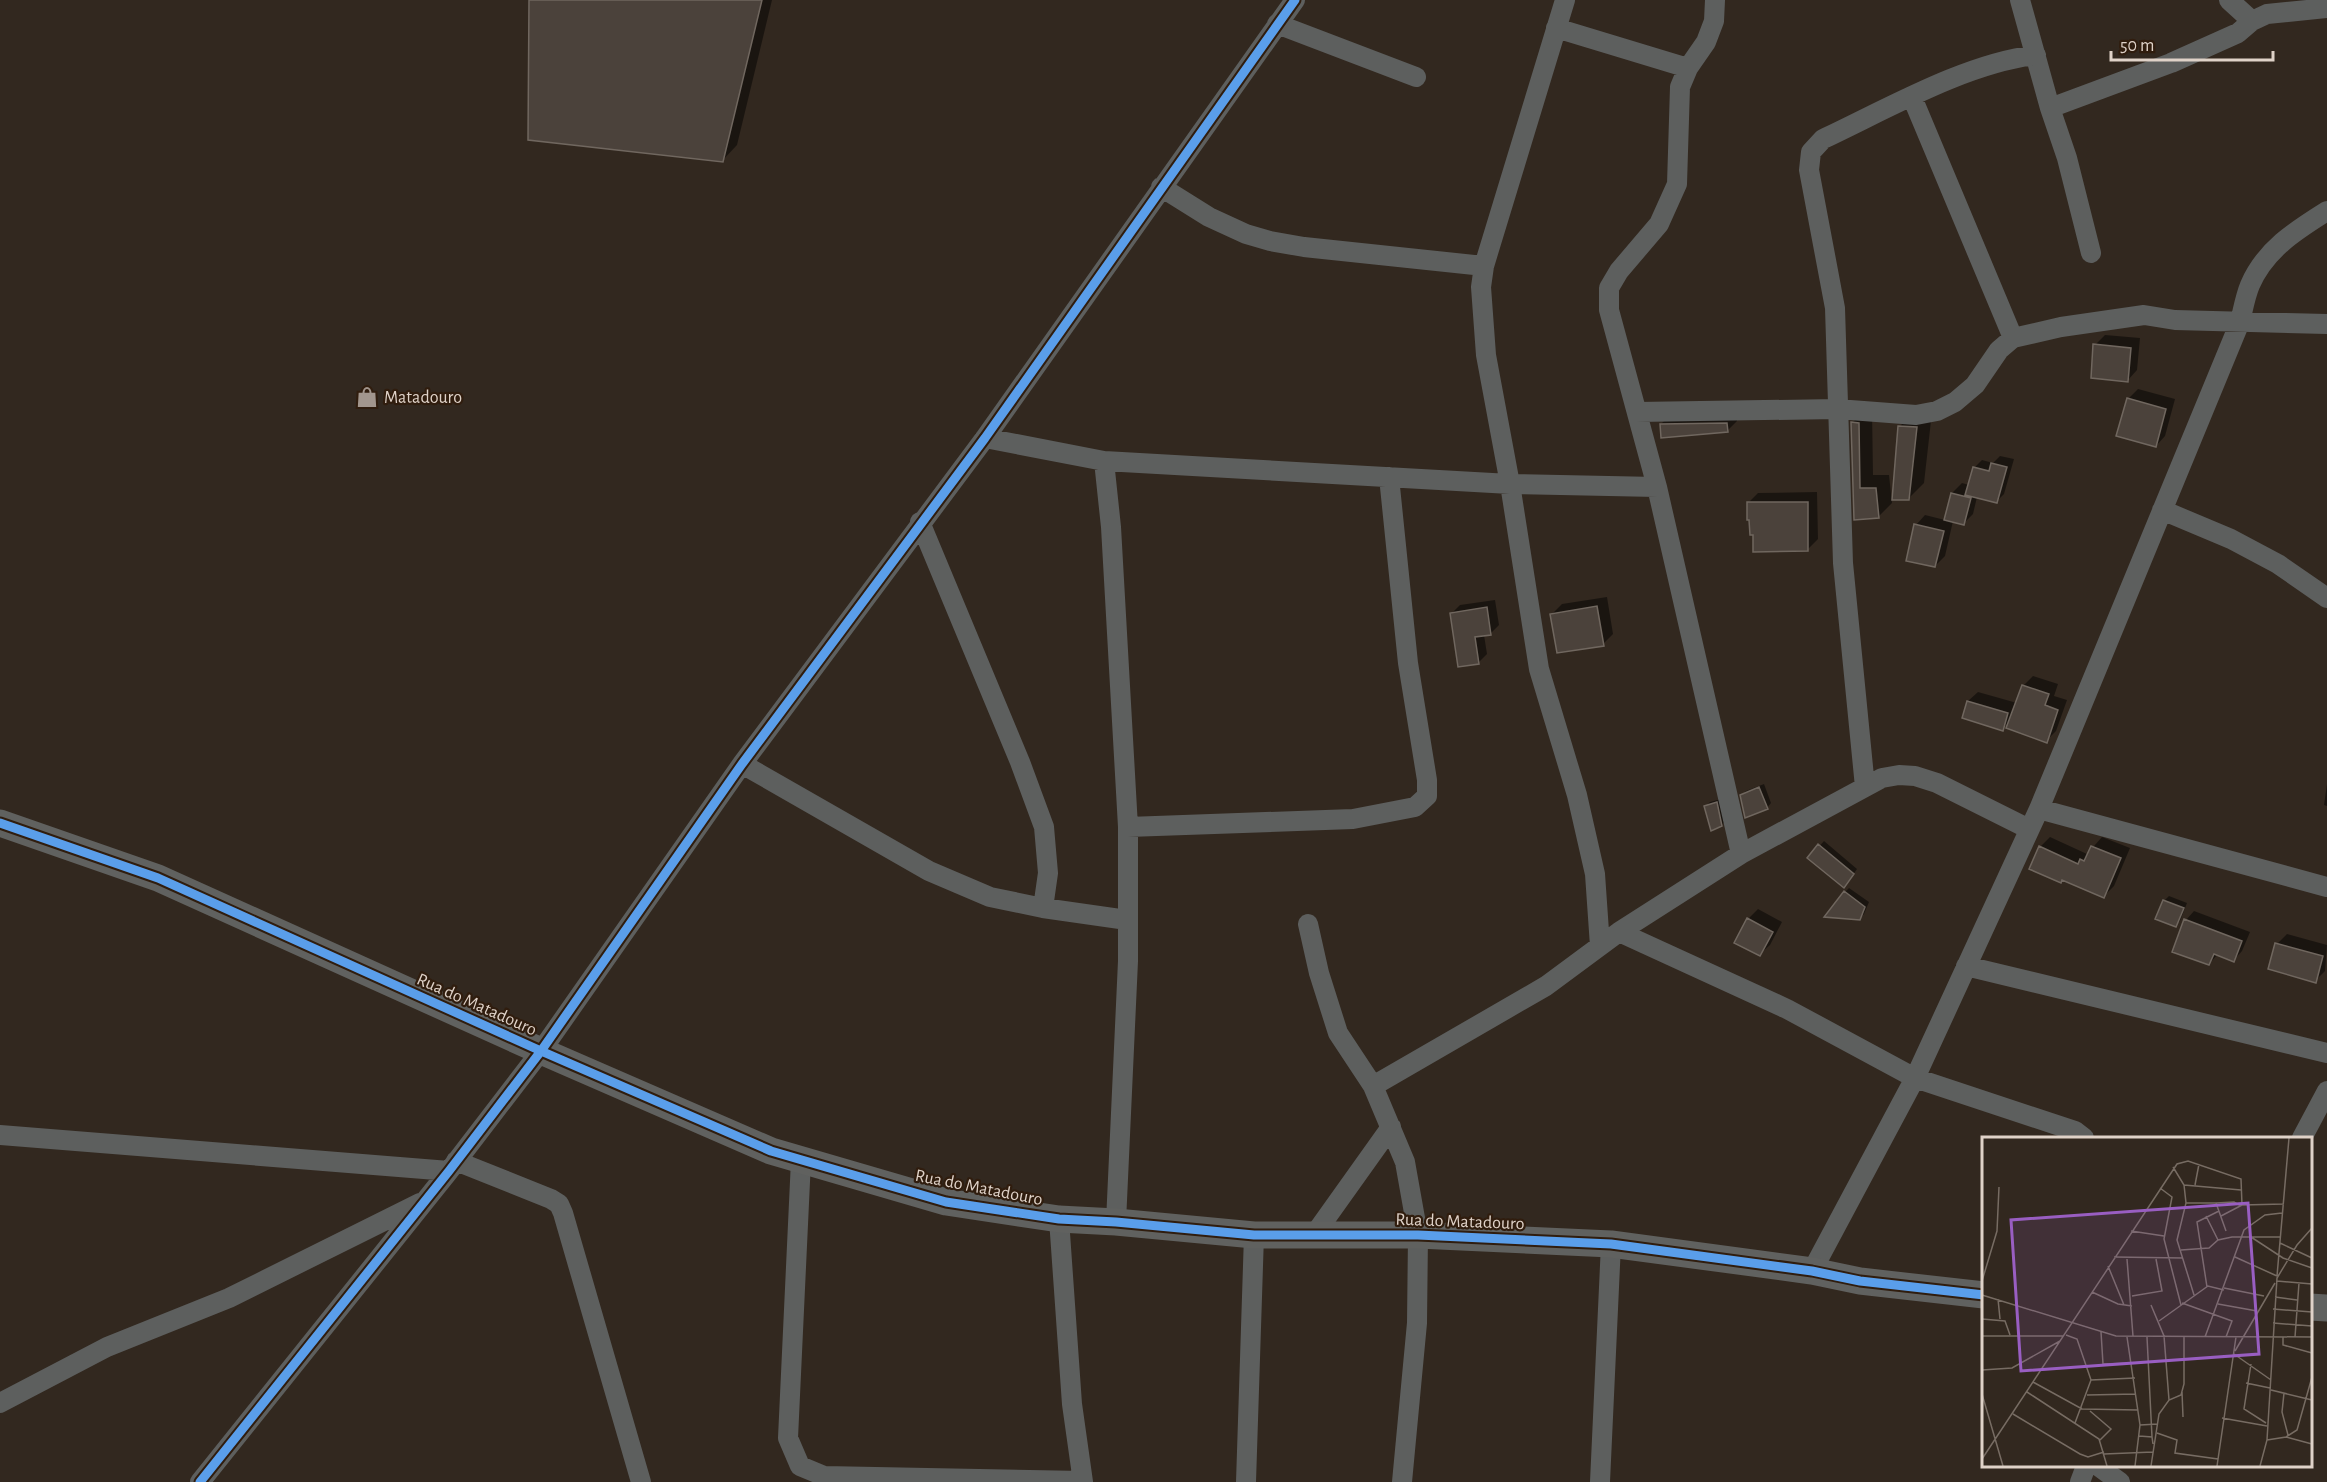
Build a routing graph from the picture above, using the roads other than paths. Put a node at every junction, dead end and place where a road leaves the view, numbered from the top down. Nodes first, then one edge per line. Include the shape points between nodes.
1 (1295, 0) edge
2 (1565, 0) edge
3 (1715, 0) edge
4 (2020, 0) edge
5 (2229, 0) edge
6 (2327, 8) edge
7 (2262, 12) edge
8 (1277, 24) junction
9 (1556, 28) junction
10 (2036, 55) junction
11 (1688, 68) junction
12 (1416, 77) dead end
13 (1912, 97) junction
14 (2050, 108) junction
15 (1161, 187) junction
16 (2327, 211) edge
17 (2091, 253) dead end
18 (1484, 266) junction
19 (2240, 322) junction
20 (2327, 324) edge
21 (2013, 338) junction
22 (1838, 410) junction
23 (1637, 411) junction
24 (985, 438) junction
25 (1104, 461) junction
26 (1389, 477) junction
27 (1510, 484) junction
28 (1656, 487) junction
29 (2162, 510) junction
30 (920, 522) junction
31 (2327, 598) edge
32 (742, 764) junction
33 (1865, 787) junction
34 (2039, 809) junction
35 (0, 823) edge
36 (1128, 827) junction
37 (2029, 829) junction
38 (1740, 854) junction
39 (2327, 887) edge
40 (1043, 908) junction
41 (1127, 920) junction
42 (1308, 924) dead end
43 (1619, 932) junction
44 (1600, 946) junction
45 (1966, 966) junction
46 (541, 1051) junction
47 (2327, 1053) edge
48 (1915, 1078) junction
49 (1372, 1086) junction
50 (2327, 1091) edge
51 (1391, 1127) junction
52 (0, 1135) edge
53 (2083, 1137) edge
54 (2303, 1137) edge
55 (801, 1160) junction
56 (453, 1166) junction
57 (425, 1200) junction
58 (1059, 1219) junction
59 (1116, 1222) junction
60 (1418, 1234) junction
61 (1254, 1235) junction
62 (1314, 1235) junction
63 (1611, 1244) junction
64 (1812, 1271) junction
65 (1982, 1295) edge
66 (2312, 1307) edge
67 (2327, 1308) edge
68 (0, 1403) edge
69 (2086, 1467) edge
70 (2099, 1467) edge
71 (200, 1482) edge
72 (641, 1482) edge
73 (1083, 1482) edge
74 (1246, 1482) edge
75 (1402, 1482) edge
76 (1600, 1482) edge
77 (2080, 1482) edge
78 (2120, 1482) edge

1 - 8 street
2 - 9 street
3 - 11 street via 1714,21 1706,42
4 - 10 street
5 - 7 street
6 - 7 street
7 - 14 street via 2238,33 2171,63
8 - 12 street
8 - 15 street
9 - 11 street
9 - 18 street
10 - 13 street via 2012,58 1957,76
10 - 14 street
11 - 23 street via 1680,87 1677,184 1659,224 1609,288 1609,310 1620,359
13 - 21 street
13 - 22 street via 1823,139 1811,152 1809,170 1835,308
14 - 17 street
15 - 18 street via 1209,216 1270,241
15 - 24 street
16 - 19 street via 2288,235 2267,257 2250,285
18 - 27 street via 1481,288 1486,355
19 - 20 street
19 - 21 street via 2144,315
19 - 29 street
21 - 22 street via 1999,350 1975,385 1937,411 1917,415
22 - 23 street
22 - 33 street via 1843,563
23 - 28 street
24 - 25 street
24 - 30 street
25 - 26 street
25 - 36 street via 1112,527
26 - 27 street
26 - 36 street via 1408,663 1427,796 1415,807 1353,819
27 - 28 street
27 - 44 street via 1539,669 1577,795 1595,874
28 - 38 street
29 - 31 street via 2278,564
29 - 34 street
30 - 32 street
30 - 40 street via 1044,827 1048,873
32 - 40 street via 929,871 990,897
32 - 46 street
33 - 37 street via 1882,778 1915,776
33 - 38 street
34 - 37 street
34 - 39 street
35 - 46 street, Rua do Matadouro via 158,878
36 - 41 street
37 - 45 street
38 - 43 street
40 - 41 street
41 - 59 street
42 - 49 street via 1338,1033
43 - 44 street
43 - 48 street via 1787,1009
44 - 49 street via 1546,986
45 - 47 street
45 - 48 street
46 - 55 street, Rua do Matadouro via 771,1151
46 - 56 street
48 - 53 street via 2075,1131
48 - 64 street
49 - 51 street
50 - 54 street
51 - 60 street via 1405,1162
51 - 62 street
52 - 56 street
55 - 58 street, Rua do Matadouro via 946,1202
55 - 73 street via 788,1438 800,1466 824,1476
56 - 57 street
56 - 72 street via 559,1204
57 - 68 street via 229,1298 107,1347
57 - 71 street
58 - 59 street, Rua do Matadouro
58 - 73 street via 1072,1404
59 - 61 street, Rua do Matadouro
60 - 62 street, Rua do Matadouro
60 - 63 street, Rua do Matadouro
60 - 75 street via 1417,1323
61 - 62 street, Rua do Matadouro
61 - 74 street
63 - 64 street, Rua do Matadouro
63 - 76 street
64 - 65 street, Rua do Matadouro via 1860,1281
66 - 67 street
69 - 77 street
70 - 78 street

